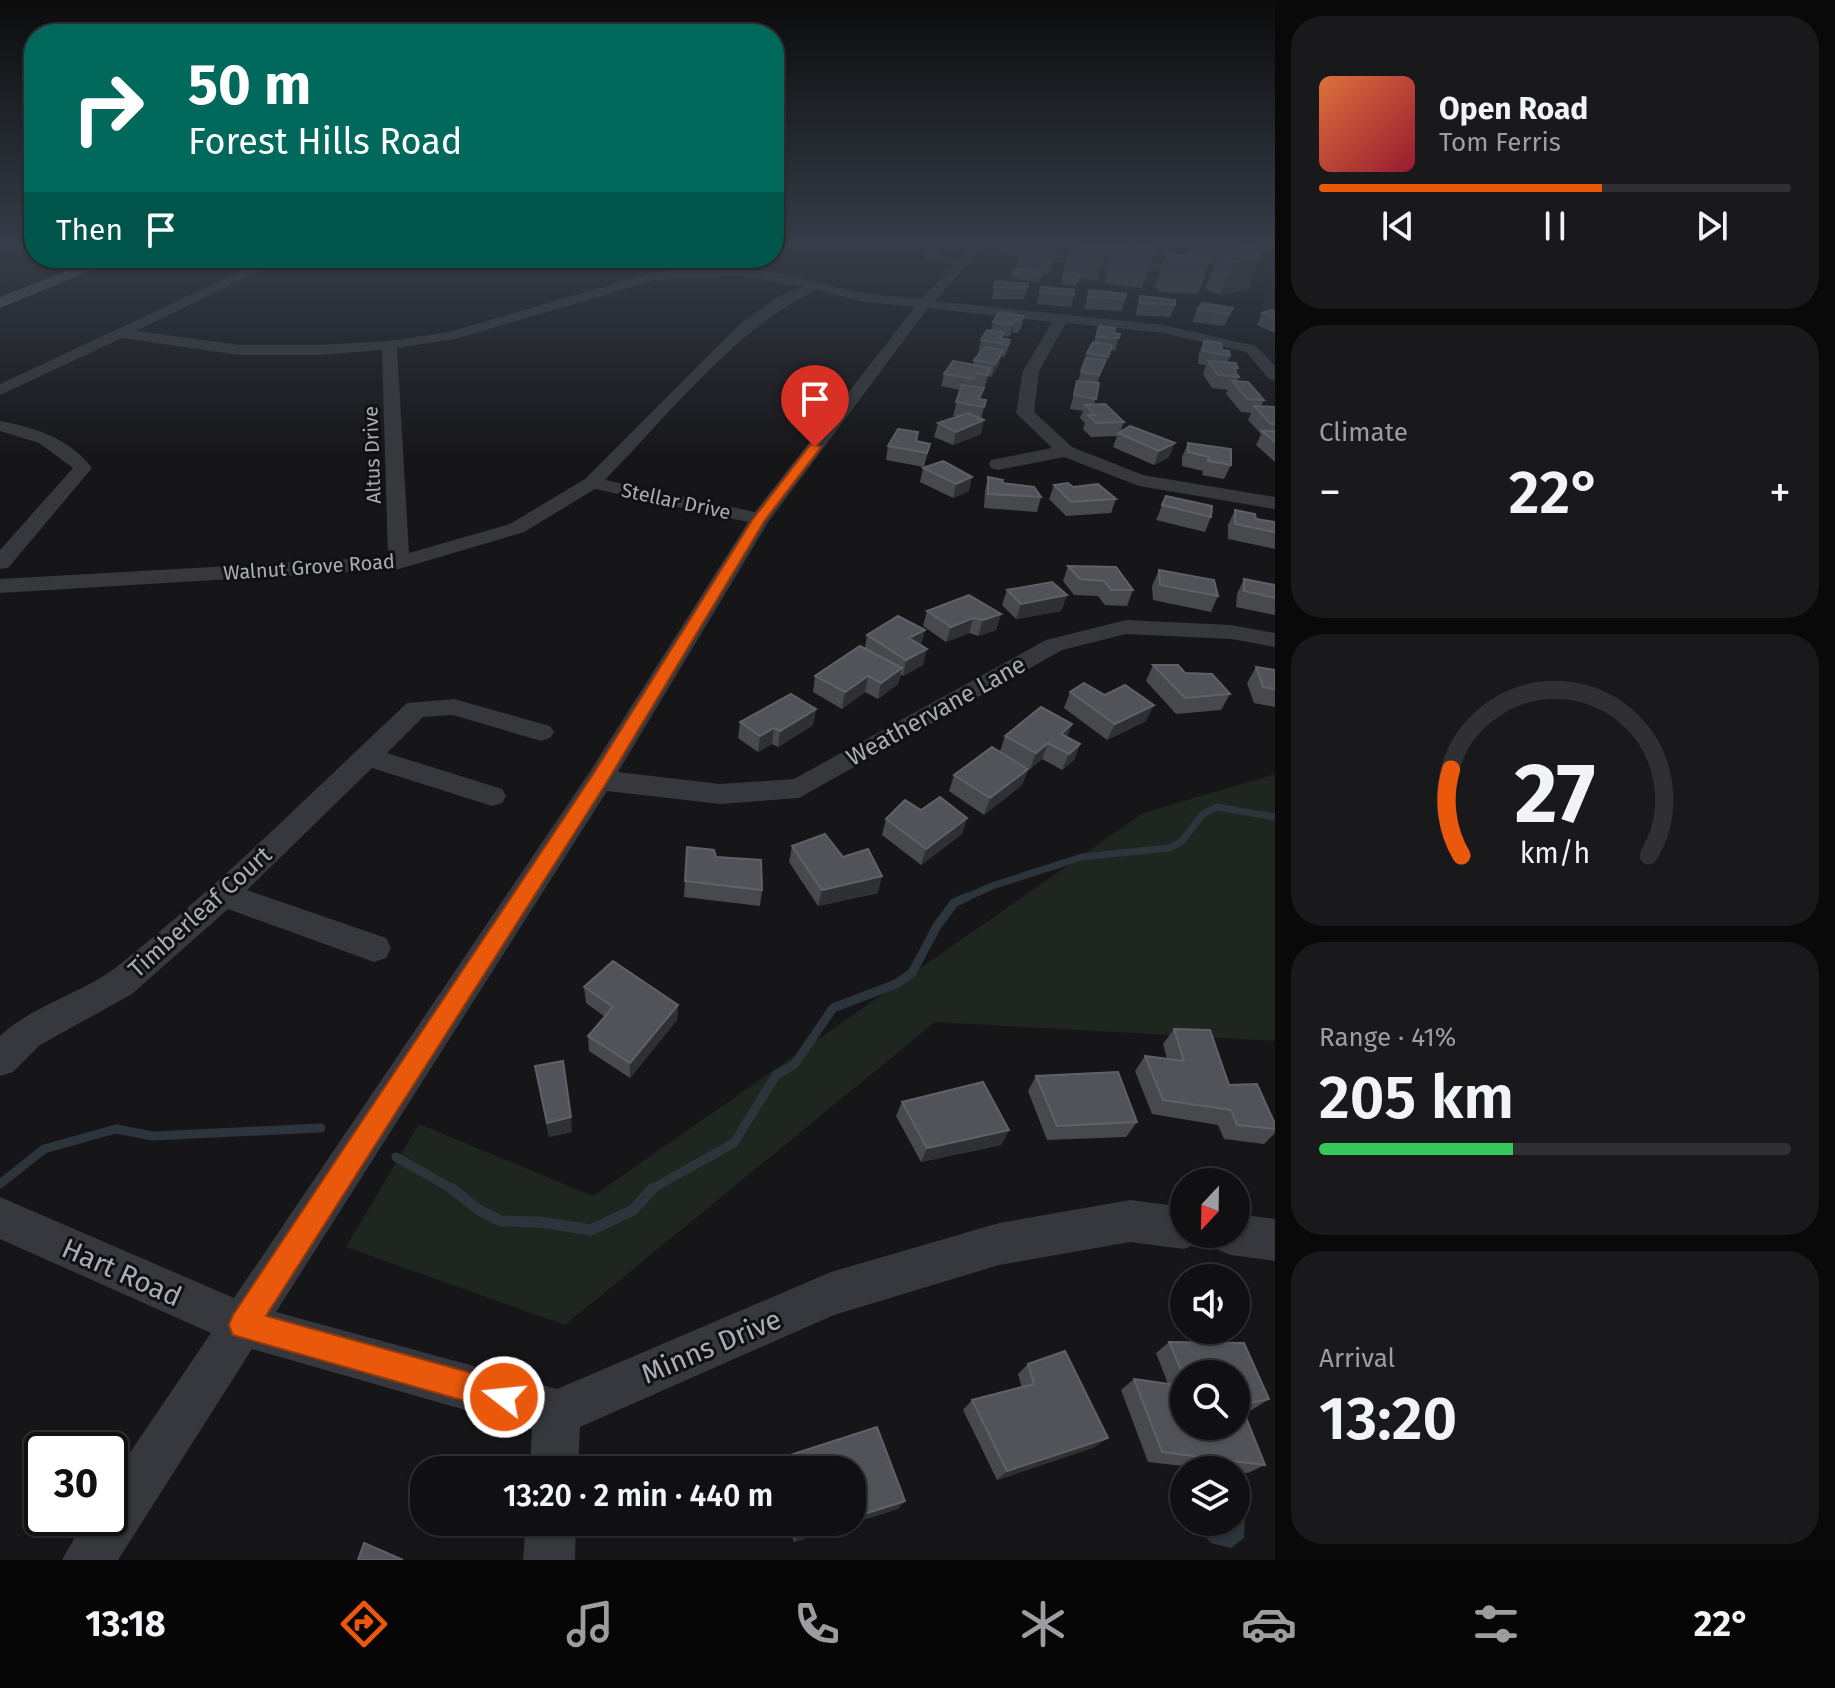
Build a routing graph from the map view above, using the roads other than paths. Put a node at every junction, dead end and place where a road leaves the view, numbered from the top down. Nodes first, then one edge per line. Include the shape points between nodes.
1 (162, 315) edge
2 (522, 315) edge
3 (762, 315) edge
4 (916, 315) edge
5 (1040, 315) edge
6 (1062, 317) junction
7 (122, 334) junction
8 (389, 345) junction
9 (1275, 376) edge
10 (0, 390) edge
11 (0, 426) edge
12 (1066, 451) junction
13 (998, 464) dead end
14 (592, 483) junction
15 (1275, 503) edge
16 (760, 519) junction
17 (0, 563) edge
18 (399, 563) junction
19 (0, 586) edge
20 (1275, 640) edge
21 (541, 732) dead end
22 (366, 756) junction
23 (599, 780) junction
24 (492, 796) dead end
25 (222, 894) junction
26 (374, 948) dead end
27 (0, 1060) edge
28 (0, 1218) edge
29 (1170, 1226) edge
30 (1250, 1237) edge
31 (1275, 1240) edge
32 (244, 1325) junction
33 (557, 1413) junction
34 (555, 1456) edge
35 (550, 1536) edge
36 (88, 1560) edge
37 (549, 1560) edge

1 - 7 street
2 - 8 street via 450,336
3 - 14 street, Walnut Grove Road
4 - 16 street
5 - 6 street
6 - 9 street via 1163,329 1251,349
6 - 12 street via 1031,371 1025,413
7 - 8 street via 240,350
7 - 10 street
8 - 18 street, Altus Drive
11 - 17 street via 62,446 83,468
12 - 13 street
12 - 15 street via 1139,480
14 - 16 street, Stellar Drive
14 - 18 street, Walnut Grove Road via 517,528
16 - 23 street
18 - 19 street, Walnut Grove Road
20 - 23 street, Weathervane Lane via 1231,632 1126,627 1054,645 799,788 720,794
21 - 22 street, Timberleaf Court via 454,707 416,709
22 - 24 street
22 - 25 street, Timberleaf Court
23 - 32 street
25 - 26 street
25 - 27 street, Timberleaf Court via 120,984 27,1034
28 - 32 street, Hart Road
29 - 33 street, Minns Drive via 1130,1221 999,1244 831,1294
30 - 31 street
32 - 33 street
32 - 36 street
33 - 34 street
35 - 37 street

